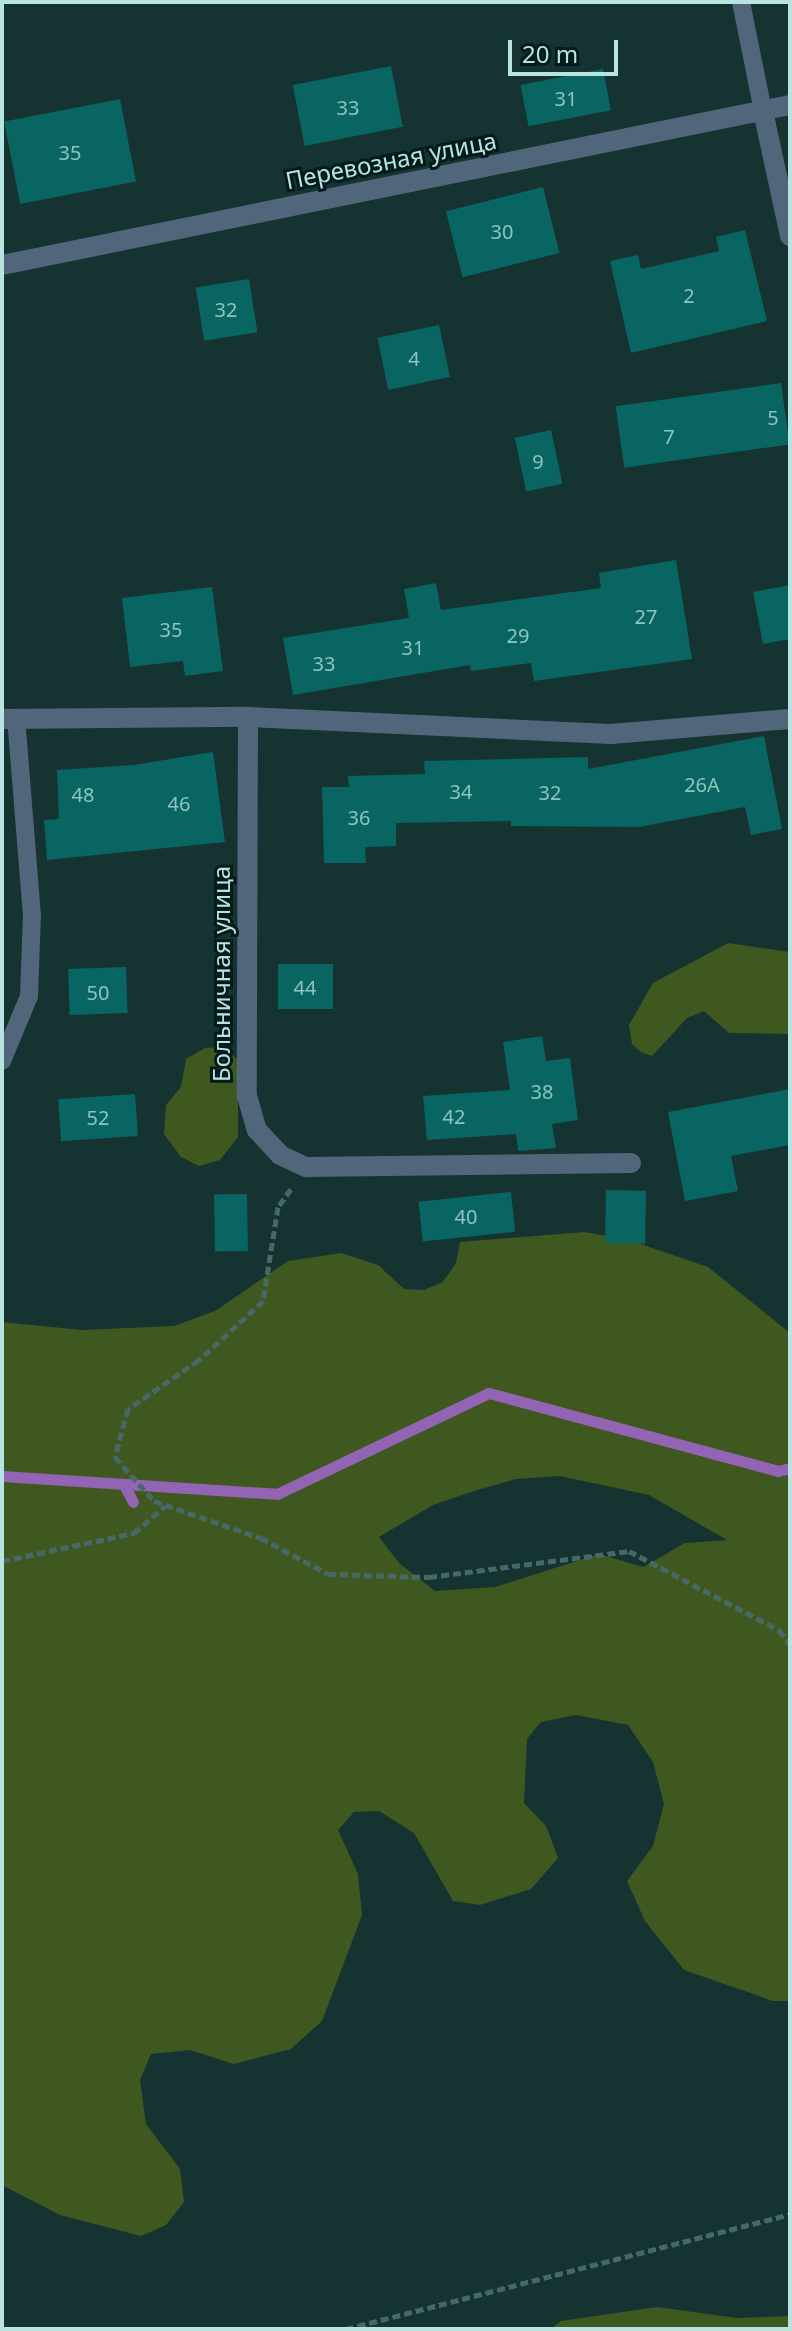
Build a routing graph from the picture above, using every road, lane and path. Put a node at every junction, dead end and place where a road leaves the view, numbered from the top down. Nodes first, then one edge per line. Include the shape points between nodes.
1 (741, 2) edge
2 (790, 105) edge
3 (763, 111) junction
4 (790, 236) edge
5 (2, 265) edge
6 (248, 717) junction
7 (9, 719) edge
8 (790, 719) edge
9 (2, 1061) edge
10 (631, 1163) dead end
11 (306, 1167) junction
12 (166, 1505) junction
13 (2, 1561) edge
14 (790, 1645) edge
15 (790, 2214) edge
16 (346, 2329) edge

1 - 3 lane
2 - 3 street, Перевозная улица
3 - 4 street
3 - 5 street, Перевозная улица
6 - 7 street
6 - 8 street via 611,734
6 - 11 street, Больничная улица via 247,1096 257,1130 280,1155
7 - 9 lane via 32,916 30,983
10 - 11 street
11 - 12 path via 278,1207 263,1301 199,1360 128,1409 115,1457 154,1501
12 - 13 path via 134,1533
12 - 14 path via 261,1538 328,1574 429,1577 629,1551 779,1630
15 - 16 path

